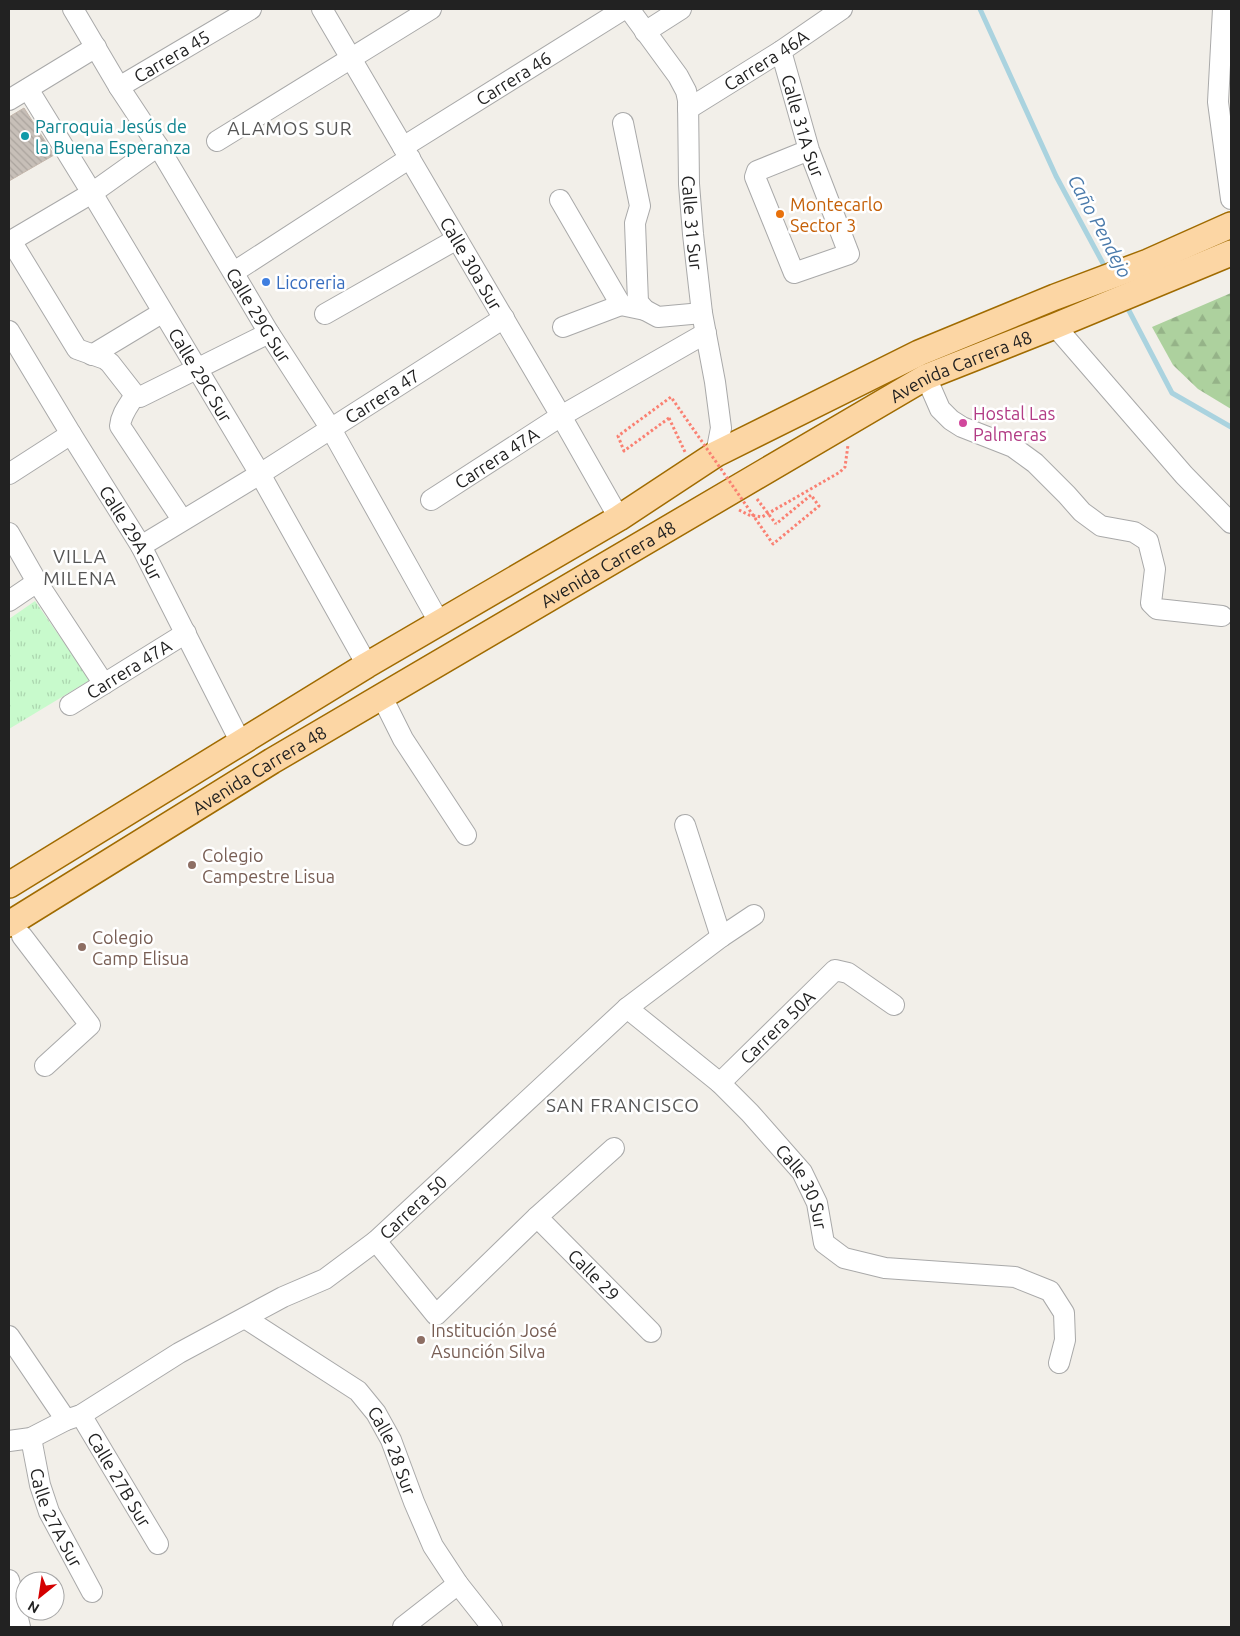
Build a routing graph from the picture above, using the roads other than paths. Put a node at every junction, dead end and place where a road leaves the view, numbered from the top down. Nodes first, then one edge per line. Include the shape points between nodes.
1 (73, 9) edge
2 (251, 9) edge
3 (322, 9) edge
4 (431, 9) edge
5 (624, 9) edge
6 (629, 9) edge
7 (681, 9) edge
8 (842, 9) edge
9 (1223, 9) edge
10 (645, 32) junction
11 (96, 47) junction
12 (781, 51) junction
13 (351, 57) junction
14 (119, 87) junction
15 (28, 89) junction
16 (9, 100) edge
17 (688, 109) junction
18 (623, 123) dead end
19 (217, 141) dead end
20 (158, 146) junction
21 (809, 150) junction
22 (407, 152) junction
23 (92, 192) junction
24 (1231, 199) edge
25 (560, 200) dead end
26 (1231, 225) edge
27 (458, 239) junction
28 (12, 245) edge
29 (1231, 253) edge
30 (234, 272) junction
31 (621, 305) junction
32 (645, 310) junction
33 (702, 313) junction
34 (325, 314) dead end
35 (155, 318) dead end
36 (504, 318) junction
37 (1062, 323) junction
38 (563, 327) dead end
39 (9, 330) edge
40 (269, 333) junction
41 (706, 333) junction
42 (92, 355) junction
43 (197, 370) junction
44 (926, 377) junction
45 (135, 395) junction
46 (561, 416) junction
47 (331, 429) junction
48 (70, 434) junction
49 (716, 454) junction
50 (9, 474) edge
51 (260, 474) junction
52 (431, 500) dead end
53 (177, 512) dead end
54 (618, 518) junction
55 (1231, 523) edge
56 (9, 533) edge
57 (141, 546) junction
58 (37, 582) junction
59 (9, 601) edge
60 (1222, 616) dead end
61 (439, 622) junction
62 (186, 633) junction
63 (367, 665) junction
64 (104, 684) junction
65 (382, 697) junction
66 (70, 705) dead end
67 (241, 743) junction
68 (685, 826) dead end
69 (466, 835) dead end
70 (9, 885) edge
71 (754, 915) dead end
72 (13, 935) edge
73 (721, 936) junction
74 (894, 1005) dead end
75 (627, 1008) junction
76 (44, 1066) dead end
77 (720, 1083) junction
78 (614, 1148) dead end
79 (537, 1217) junction
80 (376, 1241) junction
81 (245, 1318) junction
82 (651, 1332) dead end
83 (9, 1336) edge
84 (1059, 1364) dead end
85 (73, 1418) junction
86 (31, 1438) junction
87 (9, 1441) edge
88 (158, 1544) dead end
89 (9, 1580) edge
90 (458, 1584) junction
91 (92, 1592) dead end
92 (20, 1627) edge
93 (403, 1627) edge
94 (492, 1627) edge

1 - 11 street, Calle 29G Sur
2 - 14 street, Carrera 45
3 - 13 street, Calle 30a Sur
4 - 13 street
5 - 22 street, Carrera 46
6 - 10 street, Calle 31 Sur
7 - 10 street
8 - 12 street, Carrera 46A
9 - 24 street via 1218,102
10 - 17 street, Calle 31 Sur via 682,83
11 - 14 street, Calle 29G Sur
11 - 15 street
12 - 17 street, Carrera 46A
12 - 21 street, Calle 31A Sur
13 - 19 street
13 - 22 street, Calle 30a Sur
14 - 20 street, Calle 29G Sur
15 - 16 street
15 - 23 street, Calle 29C Sur
17 - 33 street, Calle 31 Sur via 689,184
18 - 32 street via 640,206 635,223 638,302
20 - 23 street
20 - 30 street, Calle 29G Sur
21 - 21 street, Calle 31A Sur via 758,171 755,177 794,273 849,254
22 - 27 street, Calle 30a Sur
22 - 30 street, Carrera 46
23 - 28 street
23 - 43 street, Calle 29C Sur
25 - 31 street
26 - 49 main road, Avenida Carrera 48 via 919,353
27 - 34 street
27 - 36 street, Calle 30a Sur
28 - 42 street via 77,349
29 - 37 main road, Avenida Carrera 48
30 - 40 street, Calle 29G Sur
31 - 32 street
31 - 38 street
32 - 33 street via 658,317
33 - 41 street, Calle 31 Sur
35 - 42 street
36 - 46 street, Calle 30a Sur
36 - 47 street, Carrera 47
37 - 44 main road, Avenida Carrera 48
37 - 55 street via 1184,475
39 - 48 street, Calle 29A Sur
40 - 43 street
40 - 47 street, Calle 29G Sur
41 - 46 street, Carrera 47A
41 - 49 street, Calle 31 Sur via 721,428
42 - 45 street via 110,363
43 - 45 street via 140,397
43 - 51 street, Calle 29C Sur
44 - 60 street via 940,409 950,420 1013,447 1035,462 1082,512 1101,526 1134,532 1148,541 1155,569 1151,603 1157,609
44 - 65 main road, Avenida Carrera 48
45 - 53 street via 123,413 120,426
46 - 52 street, Carrera 47A
46 - 54 street, Calle 30a Sur
47 - 51 street, Carrera 47
47 - 61 street, Calle 29G Sur
48 - 50 street
48 - 57 street, Calle 29A Sur
49 - 54 main road, Avenida Carrera 48
51 - 57 street, Carrera 47
51 - 63 street, Calle 29C Sur
54 - 61 main road, Avenida Carrera 48
56 - 58 street
57 - 62 street, Calle 29A Sur
58 - 59 street
58 - 64 street
61 - 63 main road, Avenida Carrera 48
62 - 64 street, Carrera 47A
62 - 67 street, Calle 29A Sur
63 - 67 main road, Avenida Carrera 48
64 - 66 street, Carrera 47A
65 - 69 street via 404,739
65 - 72 main road, Avenida Carrera 48 via 48,901
67 - 70 main road, Avenida Carrera 48
68 - 73 street
71 - 73 street, Carrera 50
72 - 76 street via 90,1025
73 - 75 street, Carrera 50
74 - 77 street, Carrera 50A via 848,973 835,970
75 - 77 street, Calle 30 Sur
75 - 80 street, Carrera 50
77 - 84 street, Calle 30 Sur via 802,1172 816,1203 824,1243 844,1258 885,1268 1015,1277 1050,1291 1064,1313 1065,1340
78 - 79 street
79 - 80 street via 436,1314
79 - 82 street, Calle 29
80 - 81 street, Carrera 50 via 324,1279 282,1296
81 - 85 street, Carrera 50 via 179,1353
81 - 90 street, Calle 28 Sur via 358,1391 376,1412 391,1440 432,1546
83 - 85 street
85 - 86 street, Carrera 50
85 - 88 street, Calle 27B Sur
86 - 87 street, Carrera 50
86 - 91 street, Calle 27A Sur via 49,1512
89 - 92 street
90 - 93 street
90 - 94 street, Calle 28 Sur

